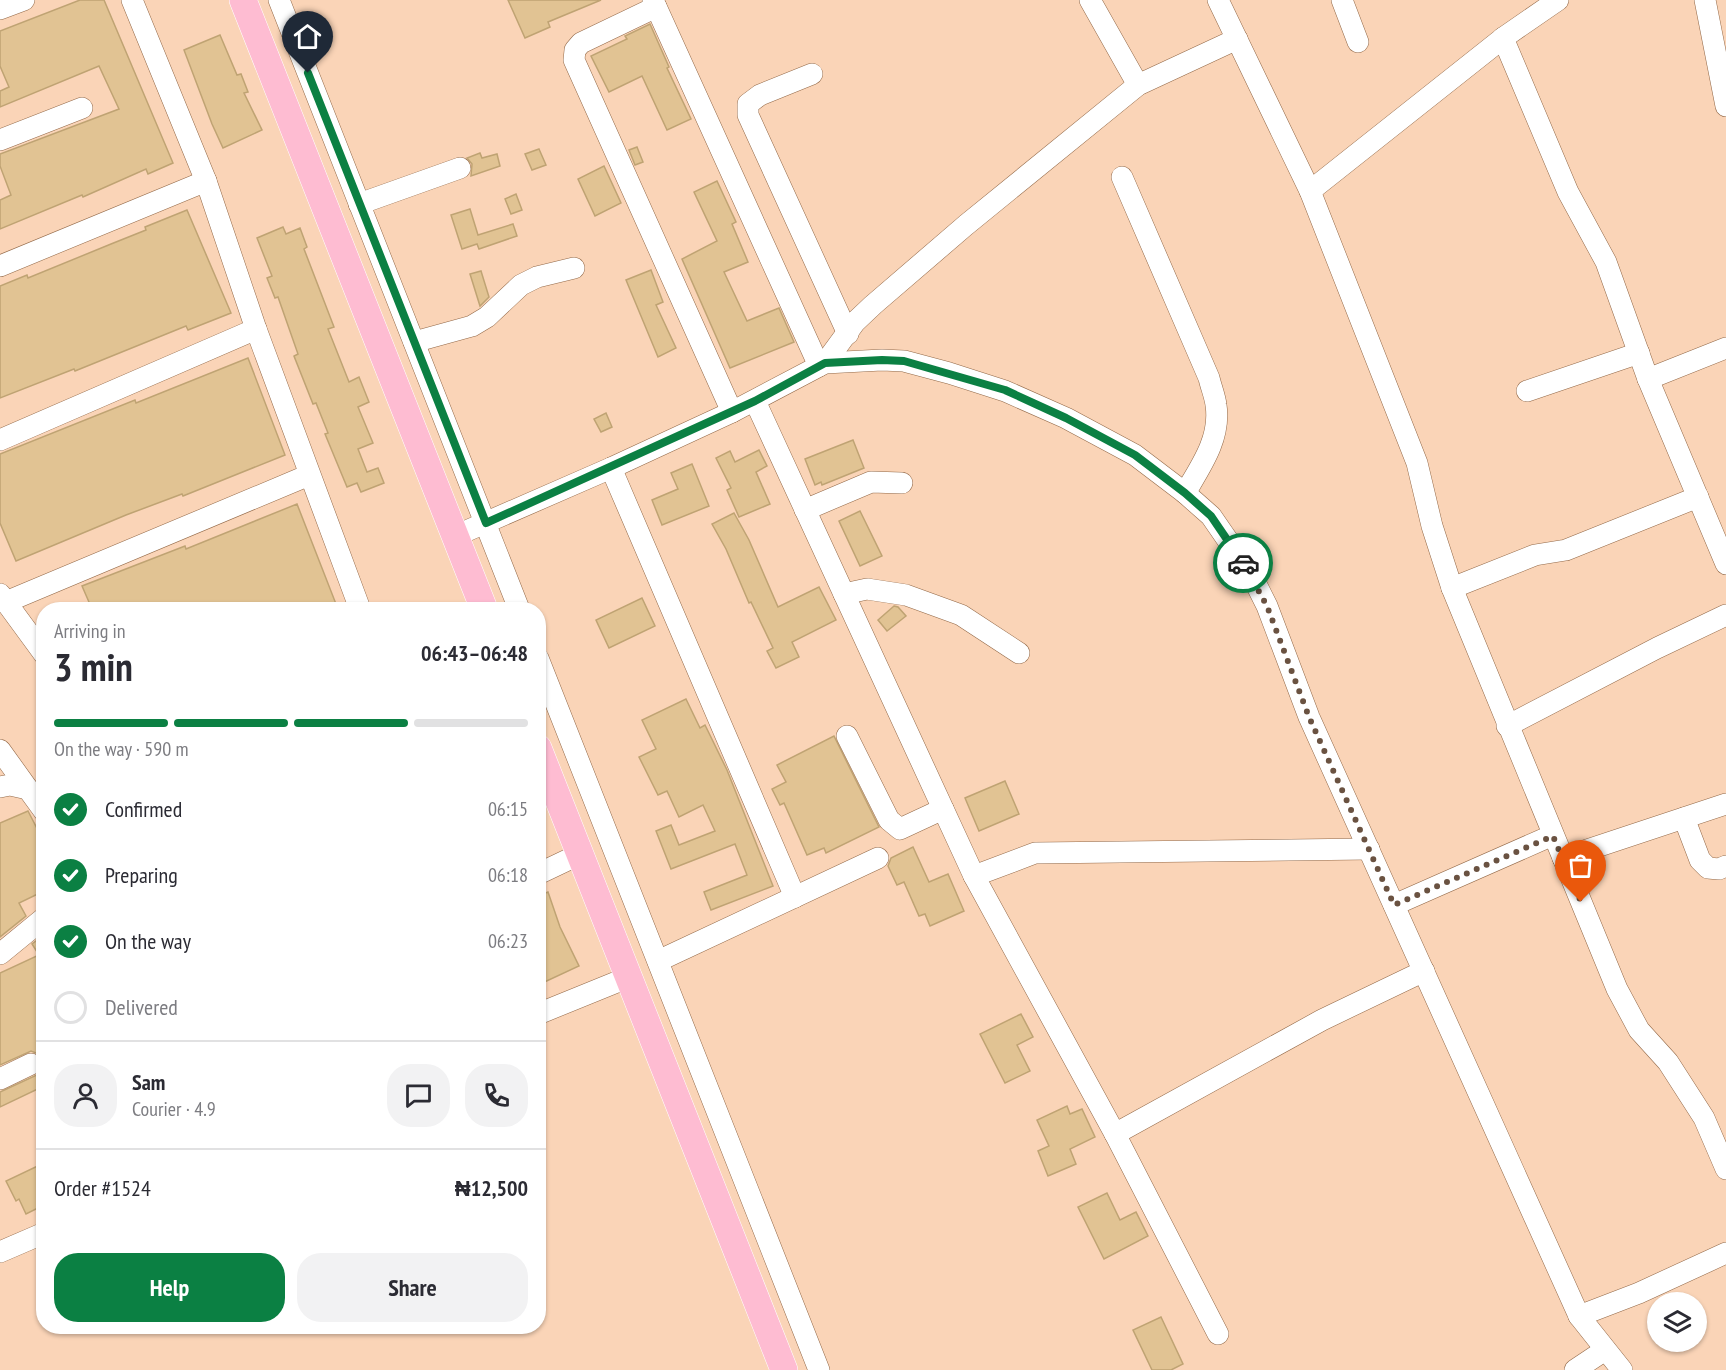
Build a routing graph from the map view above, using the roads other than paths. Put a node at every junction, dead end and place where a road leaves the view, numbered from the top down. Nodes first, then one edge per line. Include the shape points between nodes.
1 (132, 0) edge
2 (243, 0) edge
3 (1090, 0) edge
4 (1218, 0) edge
5 (1342, 0) edge
6 (1558, 0) edge
7 (1705, 0) edge
8 (287, 2) edge
9 (654, 3) edge
10 (1503, 38) junction
11 (1237, 39) junction
12 (1358, 42) dead end
13 (812, 74) dead end
14 (1138, 85) junction
15 (1726, 106) edge
16 (82, 108) dead end
17 (0, 140) edge
18 (460, 168) dead end
19 (1122, 177) dead end
20 (206, 181) junction
21 (1310, 191) junction
22 (359, 204) junction
23 (0, 266) edge
24 (574, 268) dead end
25 (256, 329) junction
26 (848, 334) junction
27 (414, 342) junction
28 (1726, 348) edge
29 (1639, 353) junction
30 (822, 365) junction
31 (1648, 379) junction
32 (1527, 391) dead end
33 (755, 401) junction
34 (732, 412) junction
35 (0, 440) edge
36 (611, 468) junction
37 (309, 475) junction
38 (902, 483) dead end
39 (1185, 493) junction
40 (1698, 497) junction
41 (806, 510) junction
42 (486, 523) junction
43 (455, 536) junction
44 (1726, 564) edge
45 (1452, 588) junction
46 (844, 594) junction
47 (3, 598) edge
48 (357, 602) edge
49 (480, 602) edge
50 (516, 602) edge
51 (1726, 615) edge
52 (36, 643) edge
53 (1019, 653) dead end
54 (546, 678) edge
55 (1507, 726) junction
56 (847, 736) dead end
57 (0, 750) edge
58 (546, 768) edge
59 (0, 787) edge
60 (28, 789) junction
61 (36, 800) edge
62 (1726, 804) edge
63 (943, 809) junction
64 (1684, 818) junction
65 (1553, 836) junction
66 (1369, 849) junction
67 (580, 854) junction
68 (878, 858) dead end
69 (1563, 858) junction
70 (1726, 866) edge
71 (546, 870) edge
72 (974, 876) junction
73 (795, 897) junction
74 (1394, 905) junction
75 (36, 925) edge
76 (0, 954) edge
77 (658, 961) junction
78 (1424, 971) junction
79 (629, 977) junction
80 (546, 1011) edge
81 (31, 1064) dead end
82 (0, 1079) edge
83 (1115, 1134) junction
84 (1726, 1169) edge
85 (36, 1236) edge
86 (0, 1252) edge
87 (1726, 1253) edge
88 (1579, 1316) junction
89 (1218, 1334) dead end
90 (1605, 1350) junction
91 (784, 1370) edge
92 (819, 1370) edge
93 (1575, 1370) edge
94 (1622, 1370) edge

1 - 20 street
2 - 43 main road
3 - 14 street
4 - 11 street
5 - 12 street
6 - 10 street
7 - 15 street
8 - 22 street
9 - 30 street
9 - 34 street via 581,44 575,50 574,60
10 - 21 street
10 - 29 street via 1568,192 1606,262
11 - 14 street
11 - 21 street
13 - 26 street via 760,95 748,105 748,115
14 - 26 street via 966,225 873,305
16 - 17 street
18 - 22 street
19 - 39 street via 1209,378 1217,406 1215,431 1207,455
20 - 23 street
20 - 25 street
21 - 45 street via 1417,463
22 - 27 street
24 - 27 street via 521,285 472,326
25 - 35 street
25 - 37 street
26 - 30 street
27 - 42 street
28 - 31 street
29 - 31 street
29 - 32 street
30 - 33 street
30 - 39 street via 904,361 1005,390 1135,455
31 - 40 street
33 - 34 street
33 - 41 street
34 - 36 street
36 - 42 street
36 - 73 street
37 - 47 street
37 - 48 street
38 - 41 street via 871,482
39 - 66 street via 1211,516 1262,595 1309,717
40 - 44 street
40 - 45 street via 1566,550 1535,555
41 - 46 street
42 - 43 street
42 - 50 street
43 - 49 main road
45 - 55 street
46 - 53 street via 867,589 906,595 962,615
46 - 63 street
47 - 52 street
51 - 55 street
54 - 77 street
55 - 65 street
56 - 63 street via 894,826 900,829
57 - 60 street
58 - 67 main road
59 - 60 street
60 - 61 street
62 - 64 street
63 - 72 street
64 - 69 street
64 - 70 street via 1700,860 1708,868
65 - 69 street
65 - 74 street
66 - 72 street via 1035,853
66 - 74 street
67 - 71 street
67 - 79 main road
68 - 73 street
69 - 84 street via 1617,989 1639,1030 1668,1062 1704,1118
72 - 83 street
73 - 77 street
74 - 78 street
75 - 76 street
77 - 92 street
78 - 83 street via 1322,1020
78 - 88 street
79 - 80 street
79 - 91 main road
81 - 82 street
83 - 89 street
85 - 86 street
87 - 88 street
88 - 90 street
90 - 93 street
90 - 94 street

